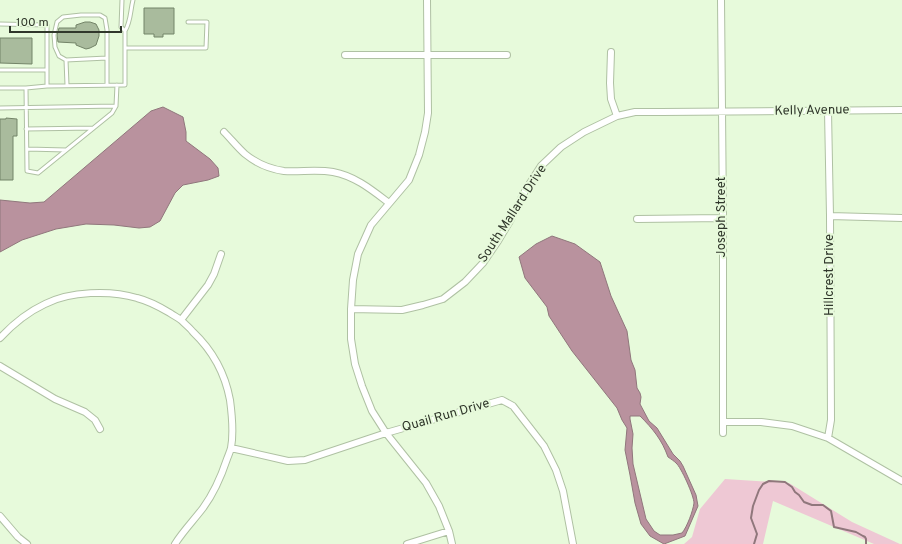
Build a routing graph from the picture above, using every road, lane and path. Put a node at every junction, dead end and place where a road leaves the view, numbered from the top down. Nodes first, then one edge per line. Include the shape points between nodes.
1 (122, 0) edge
2 (133, 0) edge
3 (427, 0) edge
4 (721, 0) edge
5 (188, 22) dead end
6 (0, 24) edge
7 (125, 32) junction
8 (125, 48) junction
9 (611, 52) dead end
10 (427, 54) junction
11 (345, 55) dead end
12 (507, 55) dead end
13 (107, 58) junction
14 (66, 60) junction
15 (0, 70) edge
16 (47, 70) junction
17 (67, 85) junction
18 (107, 85) junction
19 (117, 85) junction
20 (48, 86) junction
21 (0, 88) edge
22 (26, 88) junction
23 (116, 106) junction
24 (0, 108) edge
25 (26, 108) junction
26 (902, 110) edge
27 (828, 111) junction
28 (721, 112) junction
29 (616, 116) junction
30 (93, 128) junction
31 (26, 129) junction
32 (224, 132) dead end
33 (26, 149) junction
34 (66, 150) junction
35 (389, 203) junction
36 (830, 216) junction
37 (723, 218) junction
38 (902, 218) edge
39 (637, 220) dead end
40 (221, 254) dead end
41 (351, 309) junction
42 (182, 320) junction
43 (0, 338) edge
44 (0, 366) edge
45 (723, 422) junction
46 (100, 429) dead end
47 (386, 433) junction
48 (723, 434) dead end
49 (828, 438) junction
50 (231, 448) junction
51 (902, 481) edge
52 (0, 516) edge
53 (449, 530) junction
54 (27, 544) edge
55 (176, 544) edge
56 (407, 544) edge
57 (452, 544) edge
58 (573, 544) edge

1 - 7 lane via 121,27
2 - 7 lane via 130,24
3 - 10 street
4 - 28 street, Joseph Street
5 - 8 lane via 206,22 206,48
6 - 16 lane via 47,25
7 - 8 lane
8 - 19 lane via 125,85
9 - 29 street via 611,99
10 - 11 street
10 - 12 street
10 - 35 street via 428,113 425,132 409,180
13 - 14 lane
13 - 14 lane via 105,18 100,15 81,15 63,17 57,22 55,46 58,56
13 - 18 lane
14 - 17 lane
15 - 16 lane
16 - 20 lane
17 - 18 lane
17 - 20 lane
18 - 19 lane
19 - 23 lane
20 - 22 lane
21 - 22 lane
22 - 25 lane
23 - 25 lane
23 - 30 lane via 112,113
24 - 25 lane
25 - 31 lane
26 - 27 street, Kelly Avenue
27 - 28 street, Kelly Avenue
27 - 36 street, Hillcrest Drive
28 - 29 street, South Mallard Drive via 635,112
28 - 37 street, Joseph Street
29 - 41 street, South Mallard Drive via 561,147 541,166 498,241 483,263 465,282 443,298 402,310
30 - 31 lane
30 - 34 lane
31 - 33 lane
32 - 35 street via 245,154 265,166 284,171 334,172 362,183
33 - 34 lane
33 - 34 lane via 27,171 38,173
35 - 41 street via 371,225 358,254
36 - 38 street
36 - 49 street, Hillcrest Drive via 831,420
37 - 39 street
37 - 45 street, Joseph Street
40 - 42 street via 208,286
41 - 47 street via 351,339 355,364 372,410
42 - 43 street via 138,298 116,293 92,293 46,303 24,316
42 - 50 street via 200,338 222,371 232,412
44 - 46 street via 86,412
45 - 48 street, Joseph Street
45 - 49 street via 761,422 792,426
47 - 50 street, Quail Run Drive via 305,460 288,461
47 - 53 street via 426,483
47 - 58 street, Quail Run Drive via 502,400 512,406 544,446 556,470 564,491
49 - 51 street
50 - 55 street via 215,490
52 - 54 street
53 - 56 street
53 - 57 street

